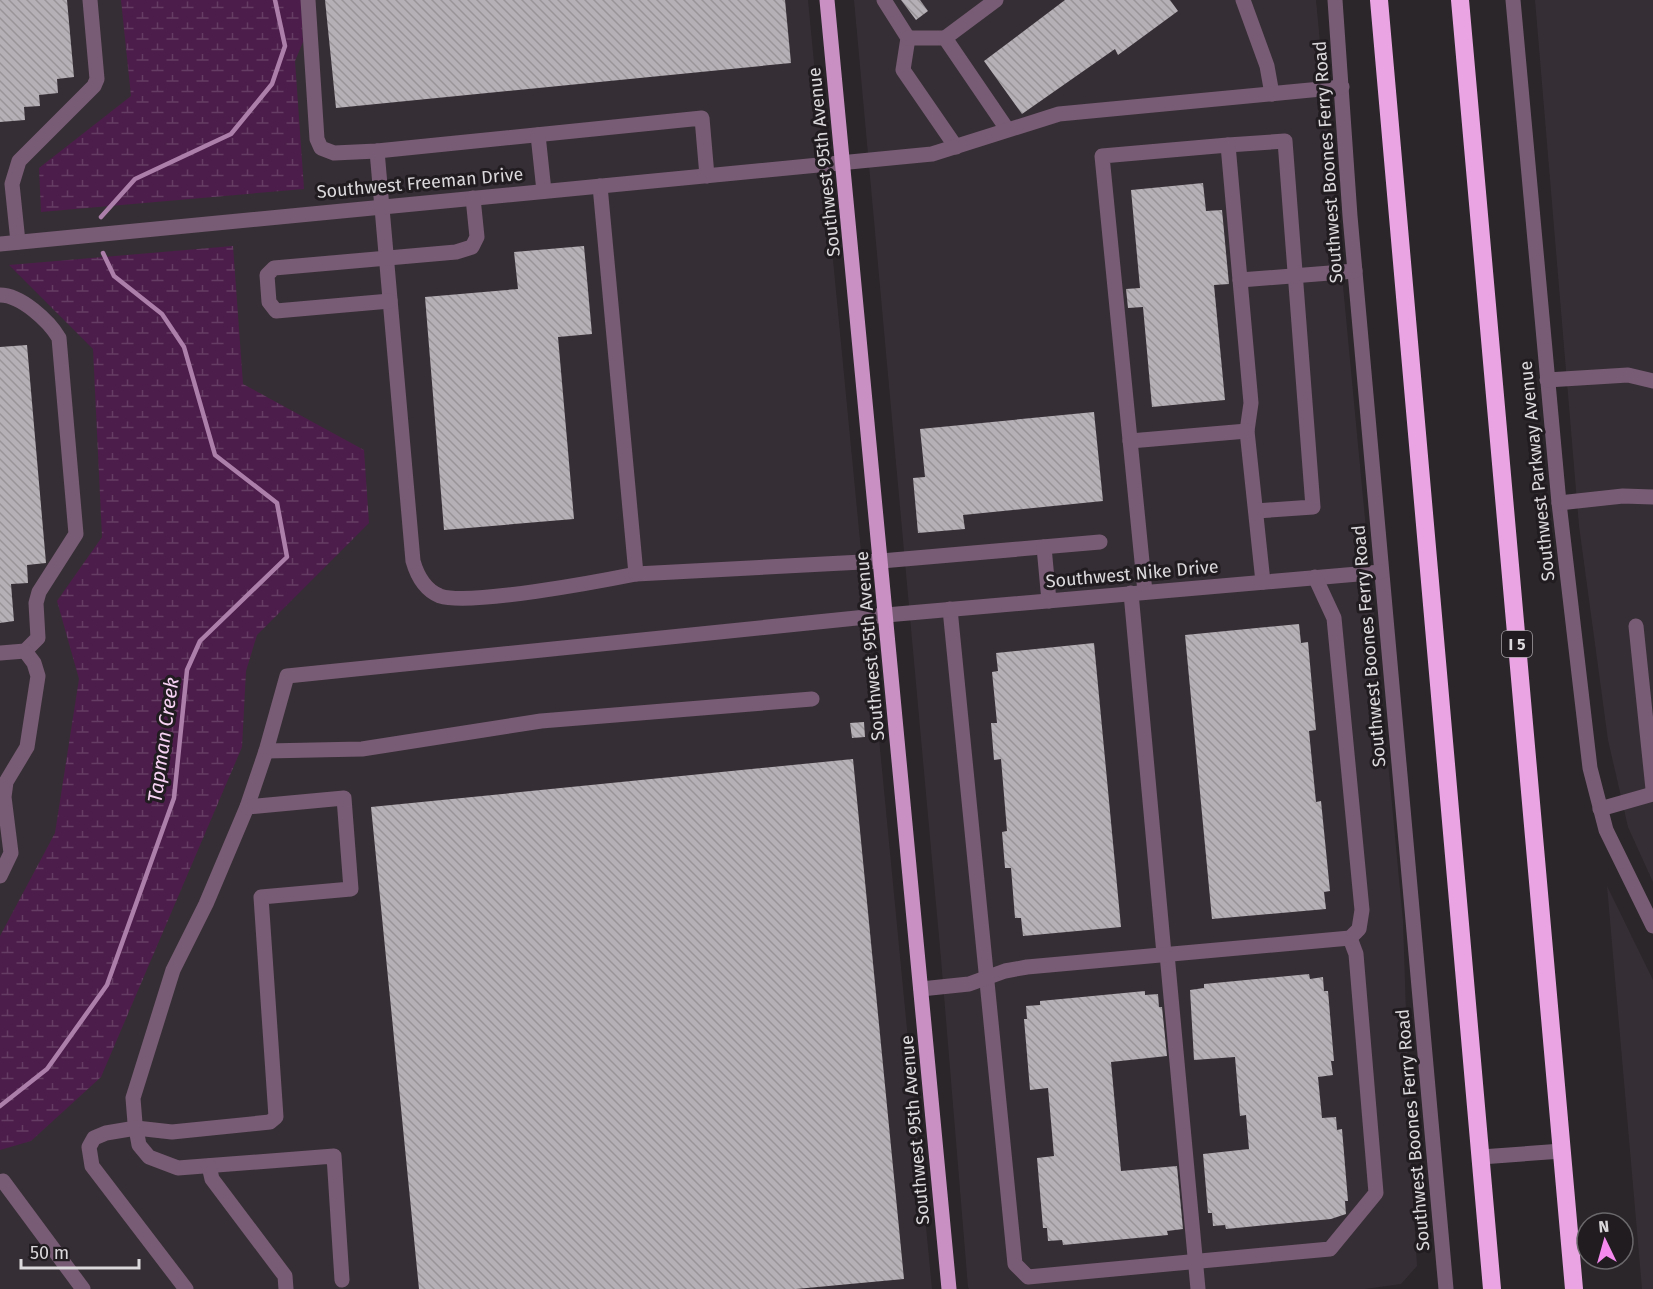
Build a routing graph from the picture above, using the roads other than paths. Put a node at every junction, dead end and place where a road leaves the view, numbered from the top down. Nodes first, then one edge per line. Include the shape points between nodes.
1 (90, 0) edge
2 (308, 0) edge
3 (827, 0) edge
4 (884, 0) edge
5 (996, 0) edge
6 (1243, 0) edge
7 (1335, 0) edge
8 (1379, 0) edge
9 (1460, 0) edge
10 (1513, 0) edge
11 (908, 38) junction
12 (945, 38) junction
13 (1342, 87) junction
14 (1272, 94) junction
15 (1006, 129) junction
16 (538, 135) junction
17 (1228, 145) junction
18 (956, 147) junction
19 (377, 151) junction
20 (845, 163) junction
21 (707, 176) junction
22 (6, 184) edge
23 (600, 186) junction
24 (544, 192) junction
25 (473, 198) junction
26 (382, 206) junction
27 (18, 242) junction
28 (0, 244) edge
29 (386, 257) junction
30 (1355, 271) junction
31 (1295, 276) junction
32 (1239, 280) junction
33 (0, 295) edge
34 (390, 301) junction
35 (1547, 380) junction
36 (1653, 381) edge
37 (1247, 431) junction
38 (1130, 441) junction
39 (1653, 497) edge
40 (1559, 503) junction
41 (1256, 511) junction
42 (1100, 542) dead end
43 (1044, 548) junction
44 (882, 561) junction
45 (1381, 572) junction
46 (636, 574) junction
47 (1315, 577) junction
48 (1263, 582) junction
49 (1138, 593) junction
50 (1049, 601) junction
51 (950, 609) junction
52 (886, 615) junction
53 (1636, 626) dead end
54 (25, 651) junction
55 (0, 654) edge
56 (812, 699) dead end
57 (266, 751) junction
58 (1653, 789) edge
59 (1653, 794) edge
60 (247, 807) junction
61 (1600, 809) junction
62 (0, 876) edge
63 (1653, 926) edge
64 (1350, 938) junction
65 (1165, 954) junction
66 (985, 978) junction
67 (921, 989) junction
68 (136, 1128) junction
69 (1562, 1150) junction
70 (1481, 1157) junction
71 (209, 1166) junction
72 (3, 1181) dead end
73 (1195, 1261) junction
74 (342, 1280) dead end
75 (83, 1289) edge
76 (186, 1289) edge
77 (286, 1289) edge
78 (949, 1289) edge
79 (1198, 1289) edge
80 (1446, 1289) edge
81 (1492, 1289) edge
82 (1574, 1289) edge

1 - 22 street via 94,86 19,161
2 - 19 street via 312,35 309,50 321,148 334,153
3 - 20 main road, Southwest 95th Avenue
4 - 11 street
5 - 12 street
6 - 14 street via 1267,66
7 - 13 street, Southwest Boones Ferry Road
8 - 70 highway
9 - 69 highway, I 5
10 - 35 street, Southwest Parkway Avenue
11 - 12 street
11 - 18 street via 903,70
12 - 15 street
13 - 14 street, Southwest Freeman Drive
13 - 30 street, Southwest Boones Ferry Road
14 - 15 street, Southwest Freeman Drive via 1059,114
15 - 18 street, Southwest Freeman Drive
16 - 19 street
16 - 21 street via 702,118
16 - 24 street
17 - 31 street via 1285,141
17 - 32 street
17 - 38 street via 1101,156
18 - 20 street, Southwest Freeman Drive
19 - 26 street
20 - 21 street, Southwest Freeman Drive
20 - 44 main road, Southwest 95th Avenue
21 - 23 street, Southwest Freeman Drive
22 - 27 street
23 - 24 street, Southwest Freeman Drive
23 - 46 street
24 - 25 street, Southwest Freeman Drive
25 - 26 street, Southwest Freeman Drive
25 - 29 street via 477,237 472,248
26 - 27 street, Southwest Freeman Drive
26 - 29 street
27 - 28 street, Southwest Freeman Drive
29 - 34 street
29 - 34 street via 273,268 267,275 269,302 276,311
30 - 31 street
30 - 45 street, Southwest Boones Ferry Road
31 - 32 street
31 - 41 street via 1313,507
32 - 37 street via 1251,403
33 - 54 street via 24,304 59,338 76,534 39,592 38,638
34 - 46 street via 413,561 418,579 440,596 469,598
35 - 36 street via 1628,375
35 - 40 street, Southwest Parkway Avenue
37 - 38 street
37 - 41 street
38 - 49 street
39 - 40 street
40 - 61 street, Southwest Parkway Avenue via 1590,768
41 - 48 street
42 - 43 street
43 - 44 street
43 - 50 street
44 - 46 street
44 - 52 main road, Southwest 95th Avenue
45 - 47 street, Southwest Nike Drive
45 - 80 street, Southwest Boones Ferry Road
47 - 48 street, Southwest Nike Drive
47 - 64 street via 1334,618 1362,910 1359,929
48 - 49 street, Southwest Nike Drive
49 - 50 street, Southwest Nike Drive
49 - 65 street
50 - 51 street, Southwest Nike Drive
51 - 52 street, Southwest Nike Drive
51 - 66 street
52 - 57 street, Southwest Nike Drive via 287,676
52 - 67 main road, Southwest 95th Avenue
53 - 58 street
54 - 55 street
54 - 62 street via 38,676 27,747 6,782 4,797 11,853
56 - 57 street via 541,721 362,749
57 - 60 street
59 - 61 street
60 - 68 street via 173,970 133,1098
60 - 68 street via 344,798 351,889 261,897 276,1117 270,1122 172,1132
61 - 63 street, Southwest Parkway Avenue via 1616,853
64 - 65 street
64 - 73 street via 1356,954 1376,1193 1330,1249
65 - 66 street via 1027,967
65 - 73 street
66 - 67 street via 969,984
66 - 73 street via 1015,1264 1028,1277
67 - 78 main road, Southwest 95th Avenue
68 - 71 street via 139,1145 149,1157 178,1168
68 - 76 street via 106,1132 94,1138 88,1155 92,1166
69 - 70 street
69 - 82 highway, I 5
70 - 81 highway
71 - 74 street via 334,1156
71 - 77 street via 212,1179 285,1276
72 - 75 street
73 - 79 street

